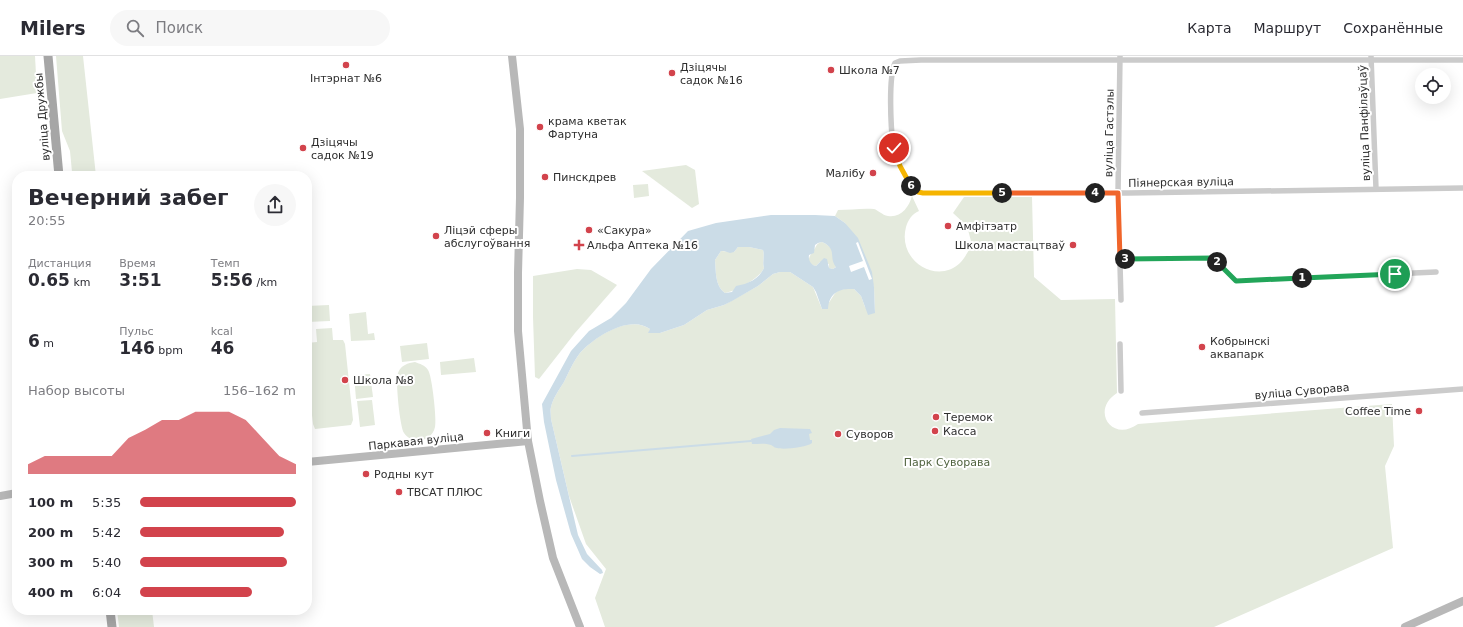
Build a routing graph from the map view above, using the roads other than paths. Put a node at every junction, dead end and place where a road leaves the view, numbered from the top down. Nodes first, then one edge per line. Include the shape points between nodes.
1 (48, 56) edge
2 (512, 56) edge
3 (921, 58) edge
4 (1011, 58) edge
5 (1120, 58) edge
6 (1371, 58) edge
7 (1463, 60) edge
8 (59, 171) edge
9 (1463, 188) edge
10 (1376, 189) junction
11 (1118, 193) junction
12 (1120, 259) junction
13 (1436, 272) dead end
14 (1121, 300) dead end
15 (1120, 344) dead end
16 (1463, 389) edge
17 (1121, 391) dead end
18 (1142, 413) dead end
19 (528, 441) junction
20 (312, 462) edge
21 (12, 495) edge
22 (0, 496) edge
23 (1463, 601) edge
24 (111, 615) edge
25 (112, 627) edge
26 (580, 627) edge
27 (1405, 627) edge

1 - 8 main road, вуліца Дружбы
2 - 19 street via 520,130 518,331
3 - 4 street
3 - 11 street, Піянерская вуліца via 895,63 890,80 894,148 907,180 918,192
4 - 5 street
5 - 6 street
5 - 11 street, вуліца Гастэлы
6 - 7 street
6 - 10 street, вуліца Панфілаўцаў
9 - 10 street, Піянерская вуліца
10 - 11 street, Піянерская вуліца
11 - 12 street, вуліца Гастэлы
12 - 13 street via 1214,258 1236,281
12 - 14 street, вуліца Гастэлы
15 - 17 street
16 - 18 street, вуліца Суворава
19 - 20 street, Паркавая вуліца
19 - 26 street via 553,558
21 - 22 street
23 - 27 street
24 - 25 main road

